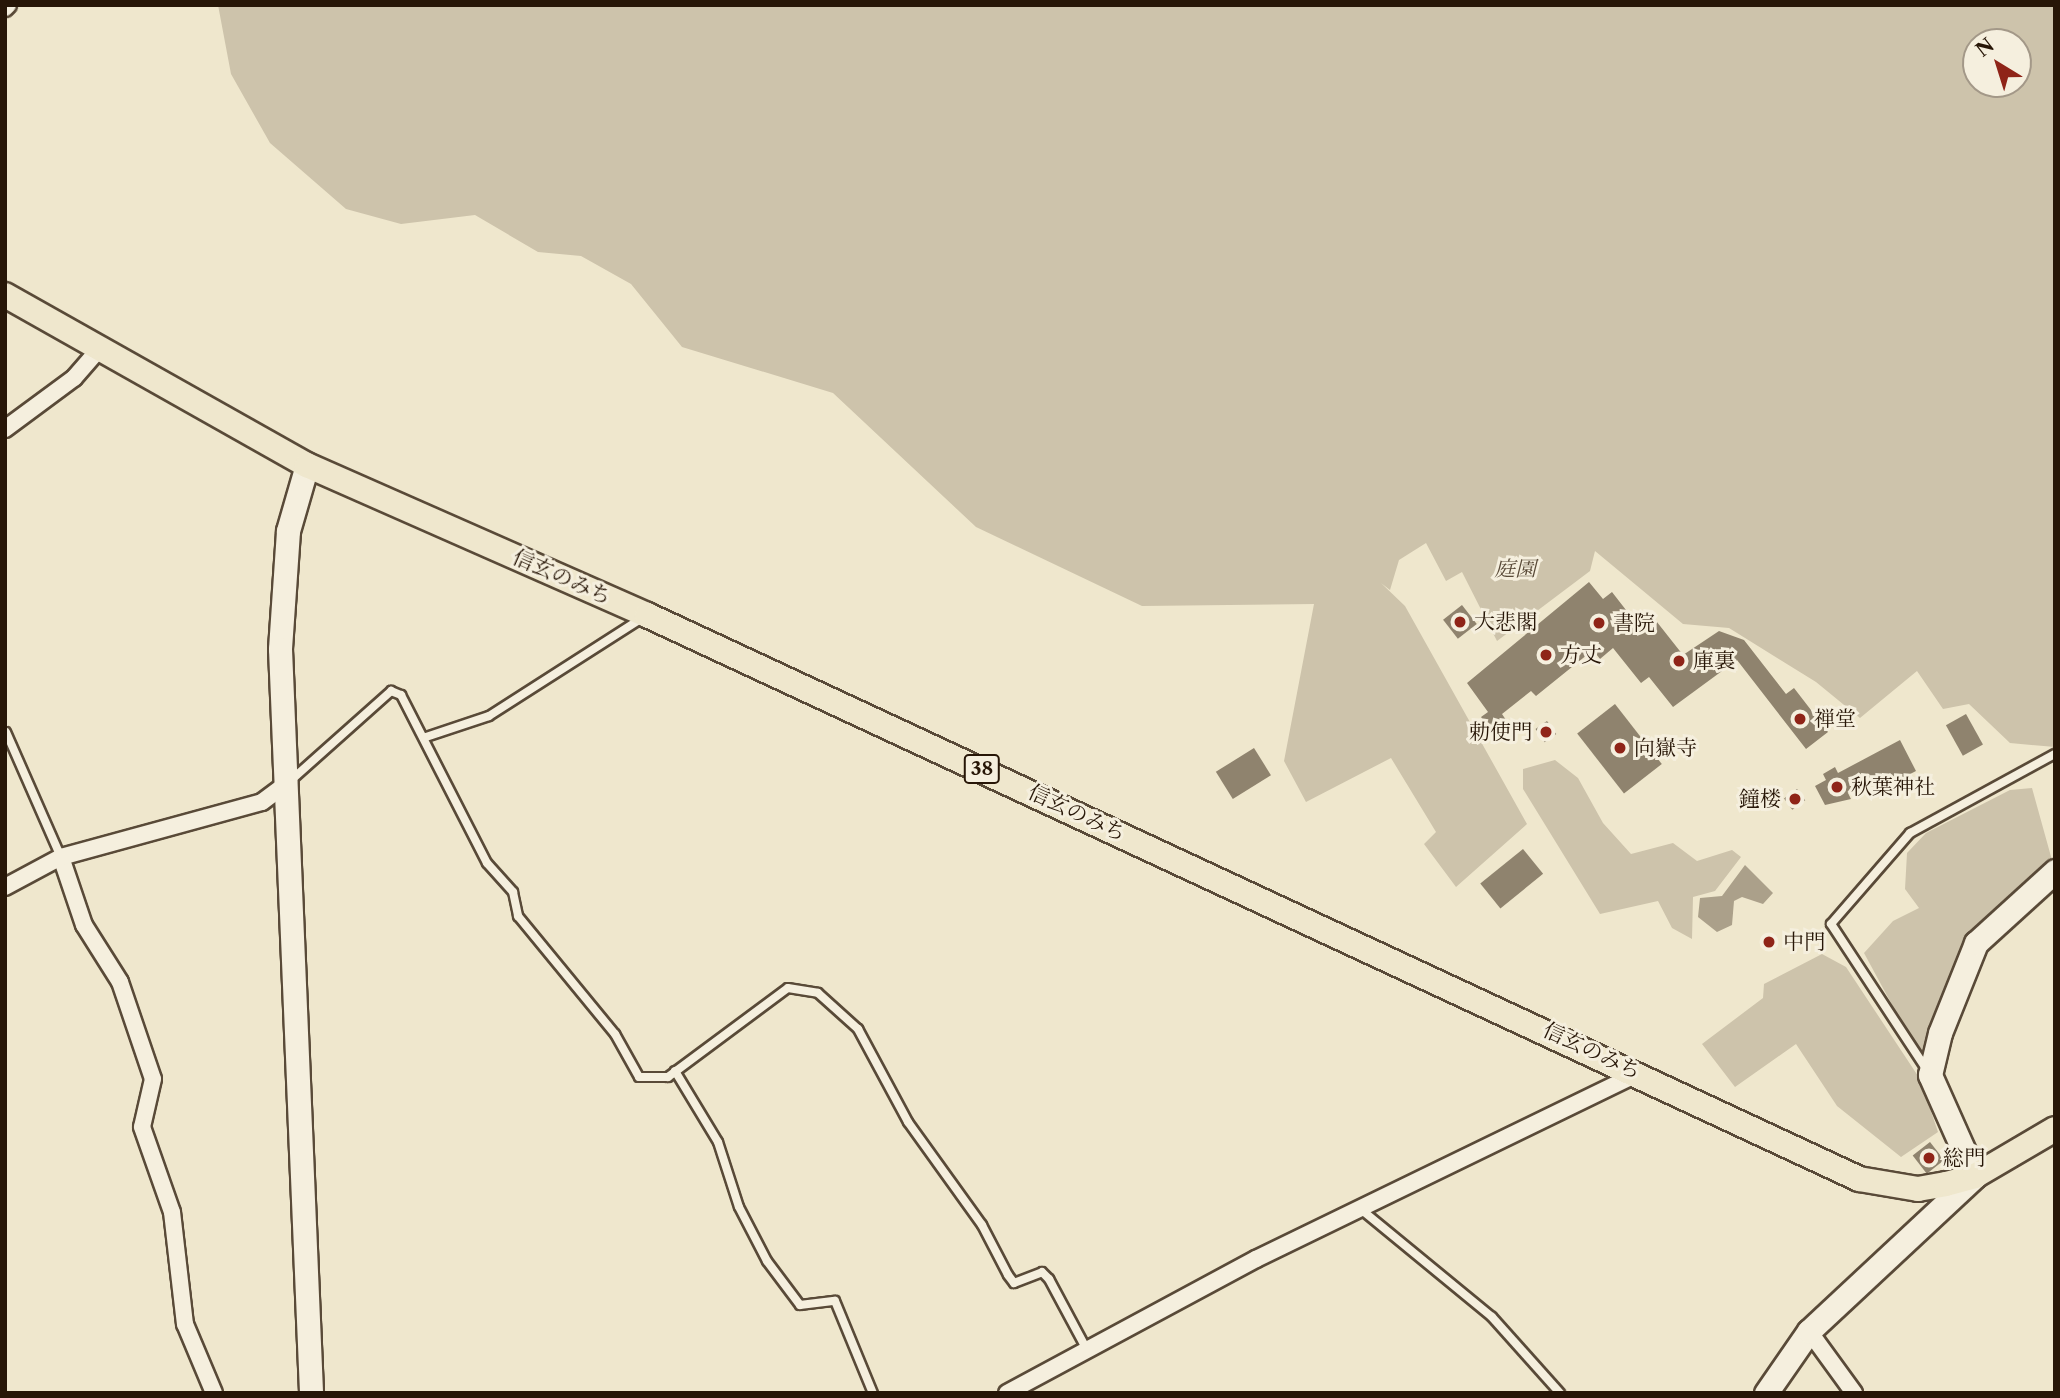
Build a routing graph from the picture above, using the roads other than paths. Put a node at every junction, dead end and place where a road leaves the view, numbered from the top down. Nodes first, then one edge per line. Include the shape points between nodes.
1 (5, 295) edge
2 (101, 347) junction
3 (5, 429) edge
4 (307, 465) junction
5 (648, 615) junction
6 (6, 732) edge
7 (426, 737) junction
8 (2055, 754) edge
9 (289, 782) junction
10 (61, 857) junction
11 (2055, 871) edge
12 (5, 887) edge
13 (675, 1071) junction
14 (1639, 1073) junction
15 (1930, 1075) junction
16 (2055, 1129) edge
17 (1975, 1176) junction
18 (1363, 1211) junction
19 (1809, 1331) junction
20 (1087, 1350) junction
21 (214, 1393) edge
22 (311, 1393) edge
23 (873, 1393) edge
24 (1007, 1393) edge
25 (1560, 1393) edge
26 (1766, 1393) edge
27 (1854, 1393) edge

1 - 2 main road, 信玄のみち / 38
2 - 3 street via 74,377
2 - 4 main road, 信玄のみち / 38
4 - 5 main road, 信玄のみち / 38
4 - 9 street via 288,531 280,649
5 - 7 lane via 489,716
5 - 14 main road, 信玄のみち / 38
6 - 10 lane
7 - 9 lane via 391,691
7 - 13 lane via 487,863 513,892 518,916 615,1034 639,1077
8 - 15 lane via 1910,833 1831,924
9 - 10 street via 262,802 217,817
9 - 22 street
10 - 12 street
10 - 21 street via 84,925 120,982 153,1079 142,1127 172,1212 185,1324
11 - 15 street via 1964,962
13 - 20 lane via 788,988 818,993 858,1029 908,1122 982,1225 1014,1283 1042,1272
13 - 23 lane via 718,1142 739,1207 767,1261 800,1305 835,1301
14 - 17 main road, 信玄のみち / 38 via 1858,1179 1918,1189
14 - 18 street
15 - 17 street
16 - 17 main road, 38
17 - 19 street
18 - 20 street via 1256,1259
18 - 25 lane via 1492,1317
19 - 26 street
19 - 27 street
20 - 24 street

